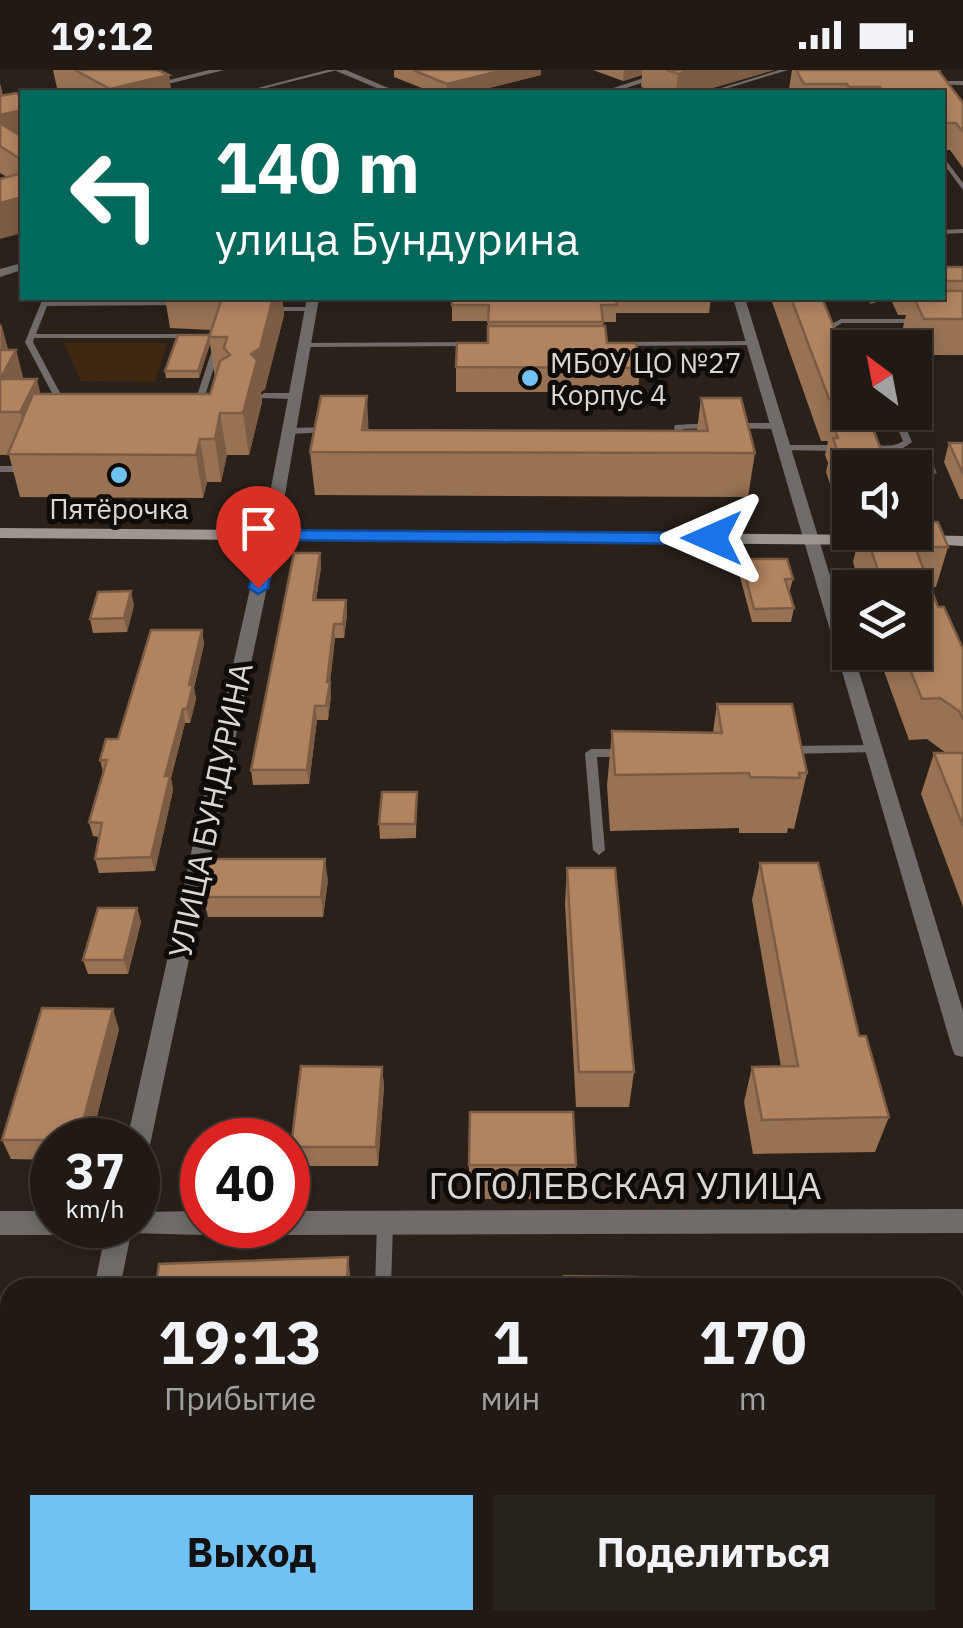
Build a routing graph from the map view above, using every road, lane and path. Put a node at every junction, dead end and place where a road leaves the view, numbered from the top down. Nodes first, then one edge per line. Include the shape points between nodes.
1 (220, 70) edge
2 (336, 70) edge
3 (677, 70) edge
4 (786, 70) edge
5 (798, 74) edge
6 (914, 83) edge
7 (963, 83) edge
8 (150, 87) junction
9 (136, 90) edge
10 (157, 90) edge
11 (253, 90) edge
12 (388, 90) edge
13 (627, 90) edge
14 (717, 90) edge
15 (945, 162) edge
16 (963, 187) edge
17 (20, 269) edge
18 (0, 274) edge
19 (740, 300) edge
20 (45, 301) edge
21 (193, 303) dead end
22 (312, 303) edge
23 (260, 309) edge
24 (940, 321) edge
25 (30, 336) junction
26 (832, 337) edge
27 (304, 344) junction
28 (489, 344) edge
29 (605, 344) edge
30 (752, 344) junction
31 (264, 396) dead end
32 (293, 396) junction
33 (71, 421) edge
34 (193, 422) edge
35 (777, 426) junction
36 (288, 430) junction
37 (345, 430) edge
38 (903, 430) edge
39 (784, 448) junction
40 (666, 456) edge
41 (0, 469) edge
42 (20, 469) edge
43 (0, 533) edge
44 (270, 535) junction
45 (811, 539) junction
46 (963, 540) edge
47 (874, 749) junction
48 (779, 750) edge
49 (648, 752) edge
50 (599, 850) dead end
51 (963, 1048) edge
52 (144, 1118) edge
53 (963, 1221) edge
54 (385, 1222) junction
55 (0, 1223) edge
56 (30, 1223) edge
57 (310, 1223) edge
58 (115, 1248) edge
59 (109, 1278) edge
60 (383, 1278) edge

1 - 8 street
2 - 11 lane
2 - 12 street
3 - 13 street
4 - 5 lane
4 - 14 lane
6 - 7 lane
8 - 9 street
8 - 10 lane
15 - 16 lane
17 - 18 street
19 - 30 street
20 - 21 lane
20 - 25 lane
22 - 23 lane
22 - 27 street, УЛИЦА БУНДУРИНА
24 - 26 lane via 841,321 828,328
25 - 33 lane
25 - 34 lane via 221,336
27 - 28 lane
27 - 32 street, УЛИЦА БУНДУРИНА
29 - 30 lane
30 - 35 street
31 - 32 lane
32 - 36 street, УЛИЦА БУНДУРИНА
35 - 39 street
35 - 40 lane via 678,427 685,456
36 - 37 lane
36 - 44 street, УЛИЦА БУНДУРИНА
38 - 39 lane via 908,442 898,448
39 - 45 street
41 - 42 lane
43 - 44 street
44 - 45 street
44 - 52 street, УЛИЦА БУНДУРИНА
45 - 46 street
45 - 47 street
47 - 48 lane
47 - 51 street
49 - 50 lane via 591,753
53 - 54 street, ГОГОЛЕВСКАЯ УЛИЦА
54 - 57 street, ГОГОЛЕВСКАЯ УЛИЦА
54 - 60 lane
55 - 56 street
58 - 59 street

